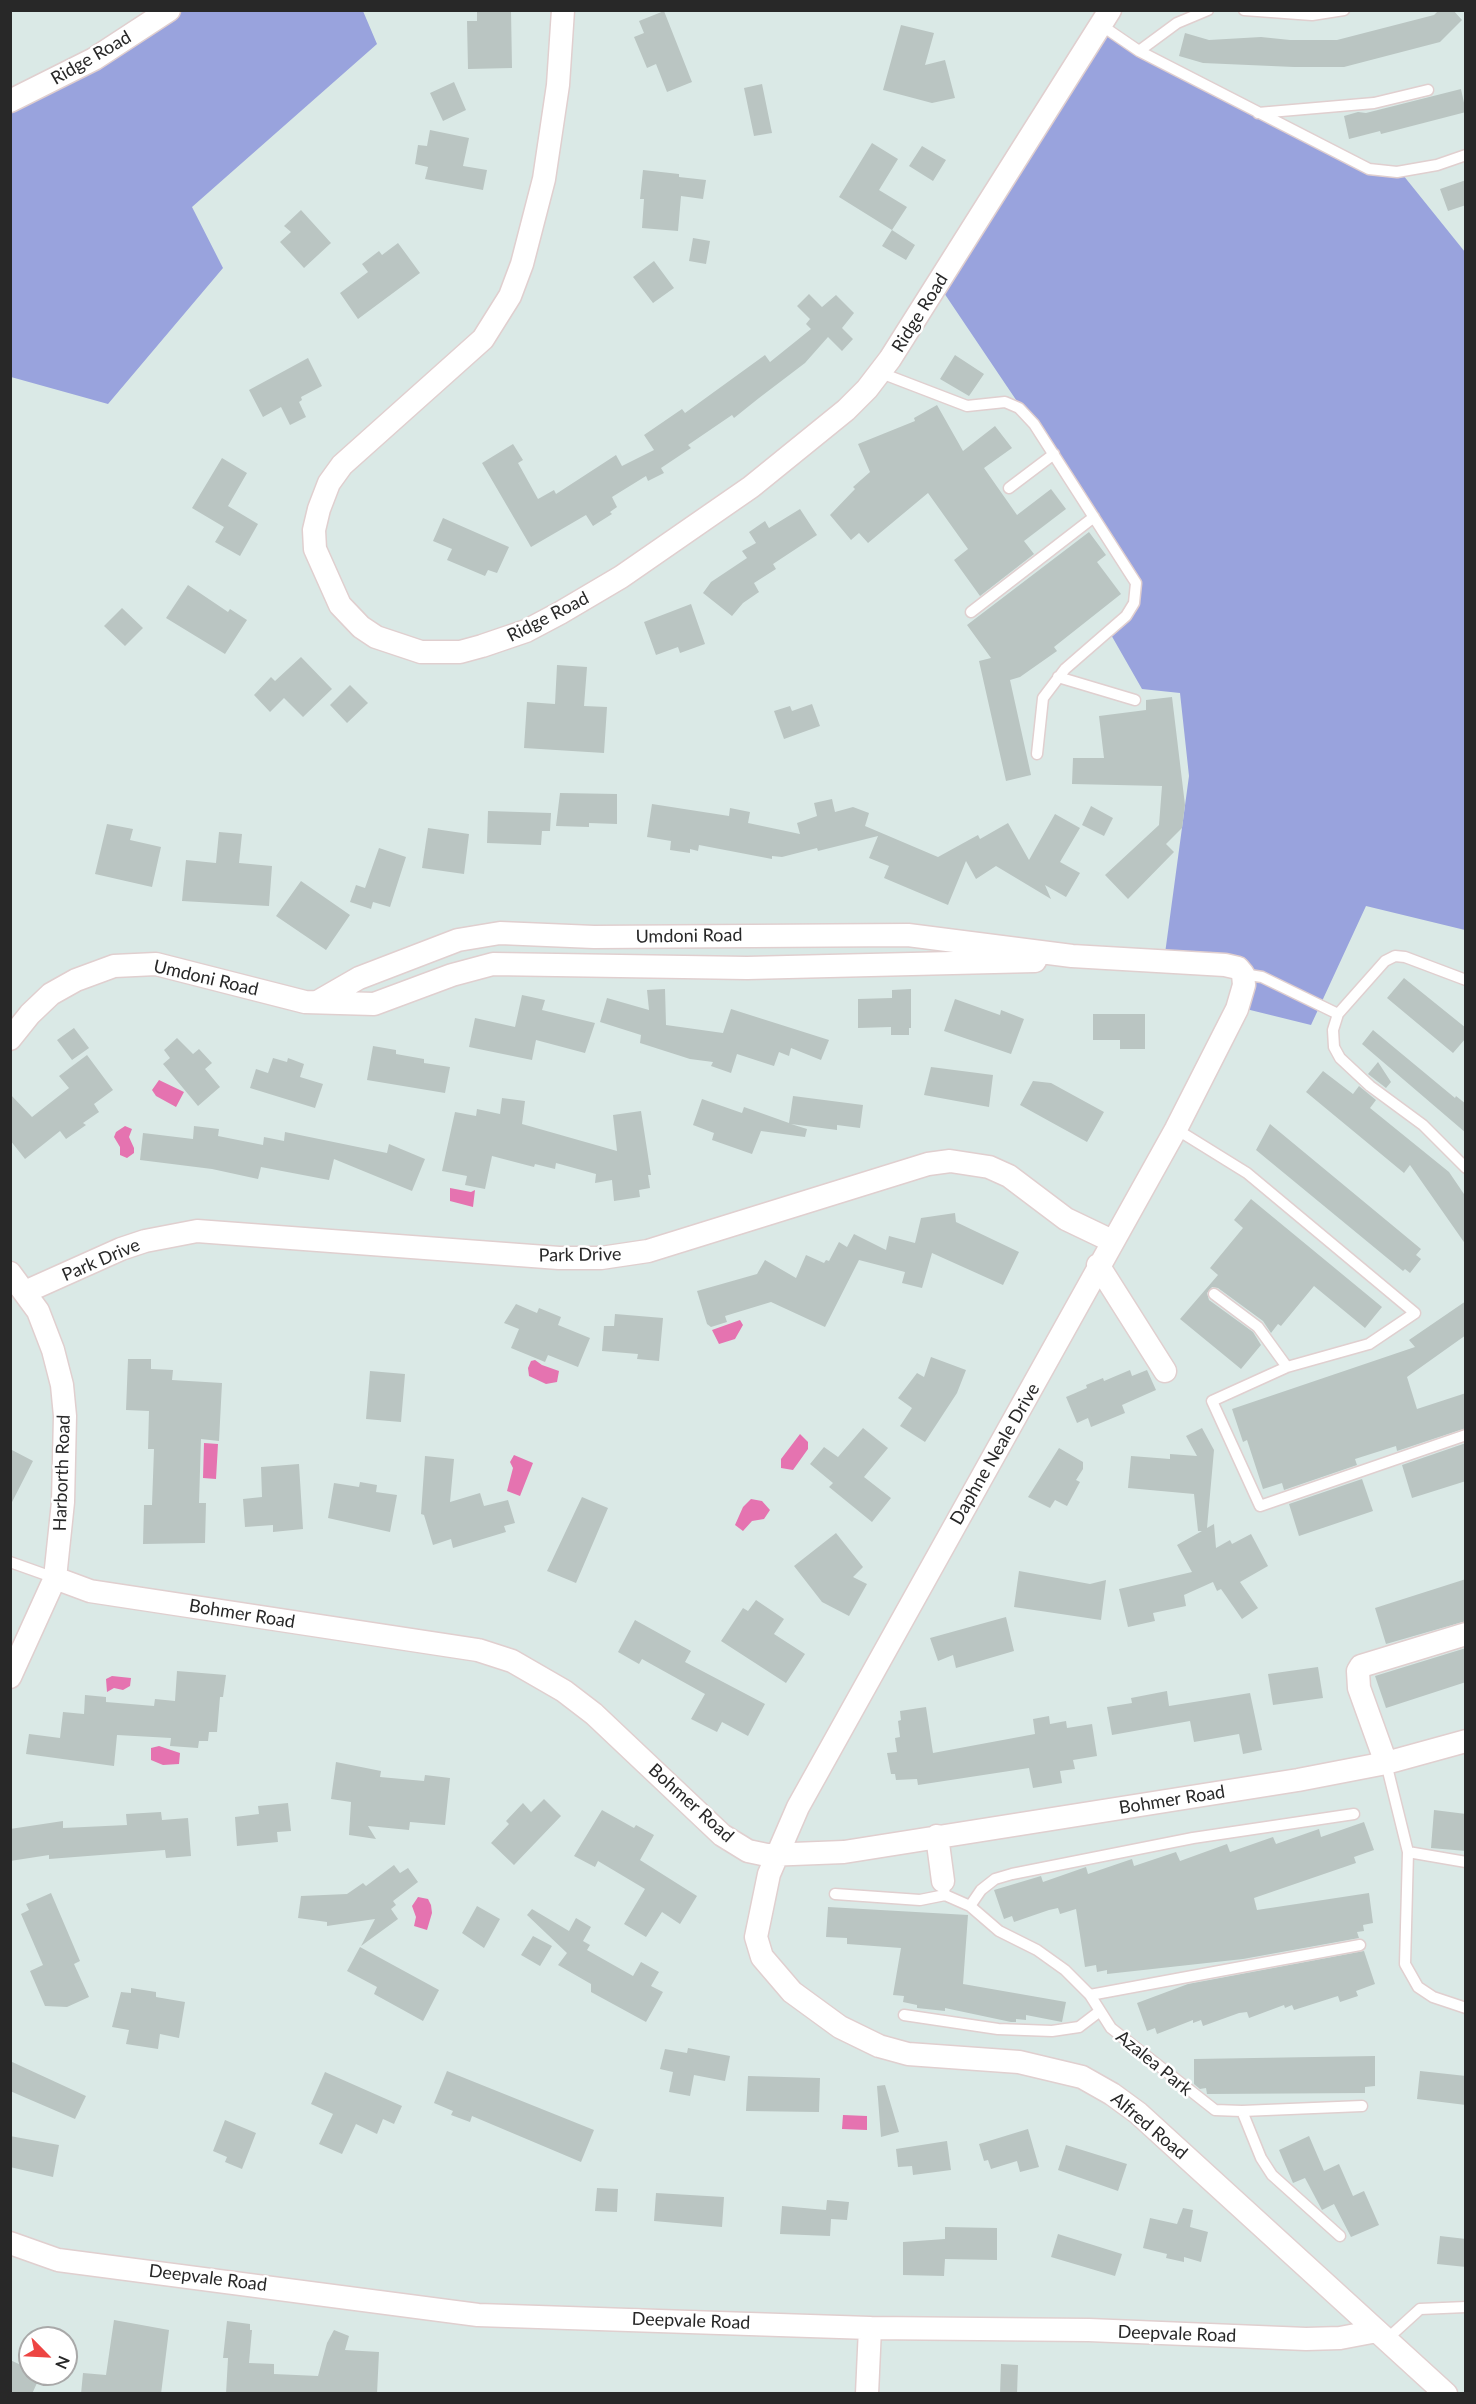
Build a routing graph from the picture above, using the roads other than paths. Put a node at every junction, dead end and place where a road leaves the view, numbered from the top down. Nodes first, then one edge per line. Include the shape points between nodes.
1 (169, 10) edge
2 (563, 10) edge
3 (1244, 10) edge
4 (1344, 10) edge
5 (1207, 11) edge
6 (1105, 18) edge
7 (1139, 51) junction
8 (1428, 90) dead end
9 (10, 101) edge
10 (1257, 113) junction
11 (1466, 155) edge
12 (881, 373) junction
13 (1054, 454) junction
14 (1009, 488) dead end
15 (1094, 517) junction
16 (971, 612) dead end
17 (1058, 677) junction
18 (1135, 700) dead end
19 (1037, 754) dead end
20 (1072, 956) junction
21 (1243, 974) junction
22 (1466, 980) edge
23 (319, 1001) junction
24 (1338, 1014) junction
25 (10, 1039) edge
26 (1176, 1129) junction
27 (1466, 1168) edge
28 (1113, 1241) junction
29 (1098, 1264) junction
30 (10, 1273) edge
31 (25, 1292) junction
32 (1214, 1294) dead end
33 (1287, 1367) junction
34 (1165, 1371) dead end
35 (1466, 1435) edge
36 (10, 1562) edge
37 (55, 1578) junction
38 (1466, 1634) edge
39 (10, 1677) edge
40 (1466, 1741) edge
41 (1386, 1763) junction
42 (1354, 1814) dead end
43 (937, 1836) junction
44 (1408, 1852) junction
45 (776, 1856) junction
46 (1466, 1862) edge
47 (944, 1888) junction
48 (835, 1894) dead end
49 (970, 1905) junction
50 (1360, 1946) dead end
51 (1090, 1995) junction
52 (1466, 2007) edge
53 (1100, 2011) junction
54 (904, 2015) dead end
55 (1362, 2106) dead end
56 (1242, 2111) junction
57 (1340, 2236) dead end
58 (10, 2243) edge
59 (1466, 2307) edge
60 (870, 2328) junction
61 (1382, 2335) junction
62 (867, 2394) edge
63 (1446, 2394) edge

1 - 9 street, Ridge Road via 94,59
2 - 12 street, Ridge Road via 558,85 544,179 510,296 483,339 342,465 322,500 314,530 315,549 340,605 376,637 421,652 460,652 526,631 621,577 751,487 846,410
3 - 4 lane via 1312,15
5 - 7 lane via 1177,23
6 - 7 lane
6 - 12 street, Ridge Road
7 - 10 lane
8 - 10 lane via 1374,103
10 - 11 lane via 1351,162 1381,173 1437,165
12 - 13 lane via 967,406 1005,402 1019,408
13 - 14 lane
13 - 15 lane
15 - 16 lane
15 - 17 lane via 1136,583 1136,595 1126,616
17 - 18 lane
17 - 19 lane via 1044,698
20 - 21 street, Umdoni Road via 1224,965 1238,968
20 - 23 street, Umdoni Road via 989,963 758,968 493,964 374,1004
20 - 23 street, Umdoni Road via 908,935 594,937 500,933 458,940 359,978
21 - 24 lane via 1262,977
21 - 26 street, Daphne Neale Drive via 1237,1009
22 - 24 lane via 1395,956 1385,961
23 - 25 street, Umdoni Road via 296,1000 156,964 114,966 51,994
24 - 27 lane via 1333,1030 1334,1047 1340,1058 1423,1125
26 - 28 street, Daphne Neale Drive
26 - 33 lane via 1247,1173 1415,1313 1369,1344
28 - 29 street, Daphne Neale Drive
28 - 31 street, Park Drive via 1066,1219 1009,1176 981,1165 950,1161 928,1164 648,1251 601,1258 197,1231 121,1249
29 - 34 street
29 - 45 street, Daphne Neale Drive via 1072,1318 798,1807
30 - 31 street, Harborth Road
31 - 37 street, Harborth Road via 53,1350 62,1385 63,1502
32 - 33 lane via 1257,1327
33 - 35 lane via 1212,1401 1260,1506
36 - 37 lane
37 - 39 street, Harborth Road
37 - 45 street, Bohmer Road via 90,1591 478,1650 512,1661 564,1691 594,1714 722,1835 748,1851
38 - 41 street via 1361,1666 1359,1688
40 - 41 street, Bohmer Road
41 - 43 street, Bohmer Road
41 - 44 lane
42 - 49 lane via 1193,1838 1012,1874 995,1879
43 - 45 street, Bohmer Road via 844,1852
43 - 47 street
44 - 46 lane
44 - 52 lane via 1405,1964 1418,1987 1433,1997
45 - 61 street, Alfred Road via 756,1937 762,1957 775,1975 816,2011 879,2046 908,2054 1019,2062 1095,2083 1138,2113
47 - 48 lane via 921,1900
47 - 49 lane, Azalea Park
49 - 51 lane, Azalea Park via 999,1931 1046,1956
50 - 51 lane
51 - 53 lane, Azalea Park
53 - 54 lane via 1079,2027 1052,2031 998,2030
53 - 56 lane, Azalea Park via 1112,2028 1203,2103 1215,2110
55 - 56 lane, Azalea Park
56 - 57 lane via 1272,2175
58 - 60 street, Deepvale Road via 58,2260 478,2315
59 - 61 lane via 1420,2309
60 - 61 street, Deepvale Road via 1089,2330 1306,2339
60 - 62 street
61 - 63 street, Alfred Road

